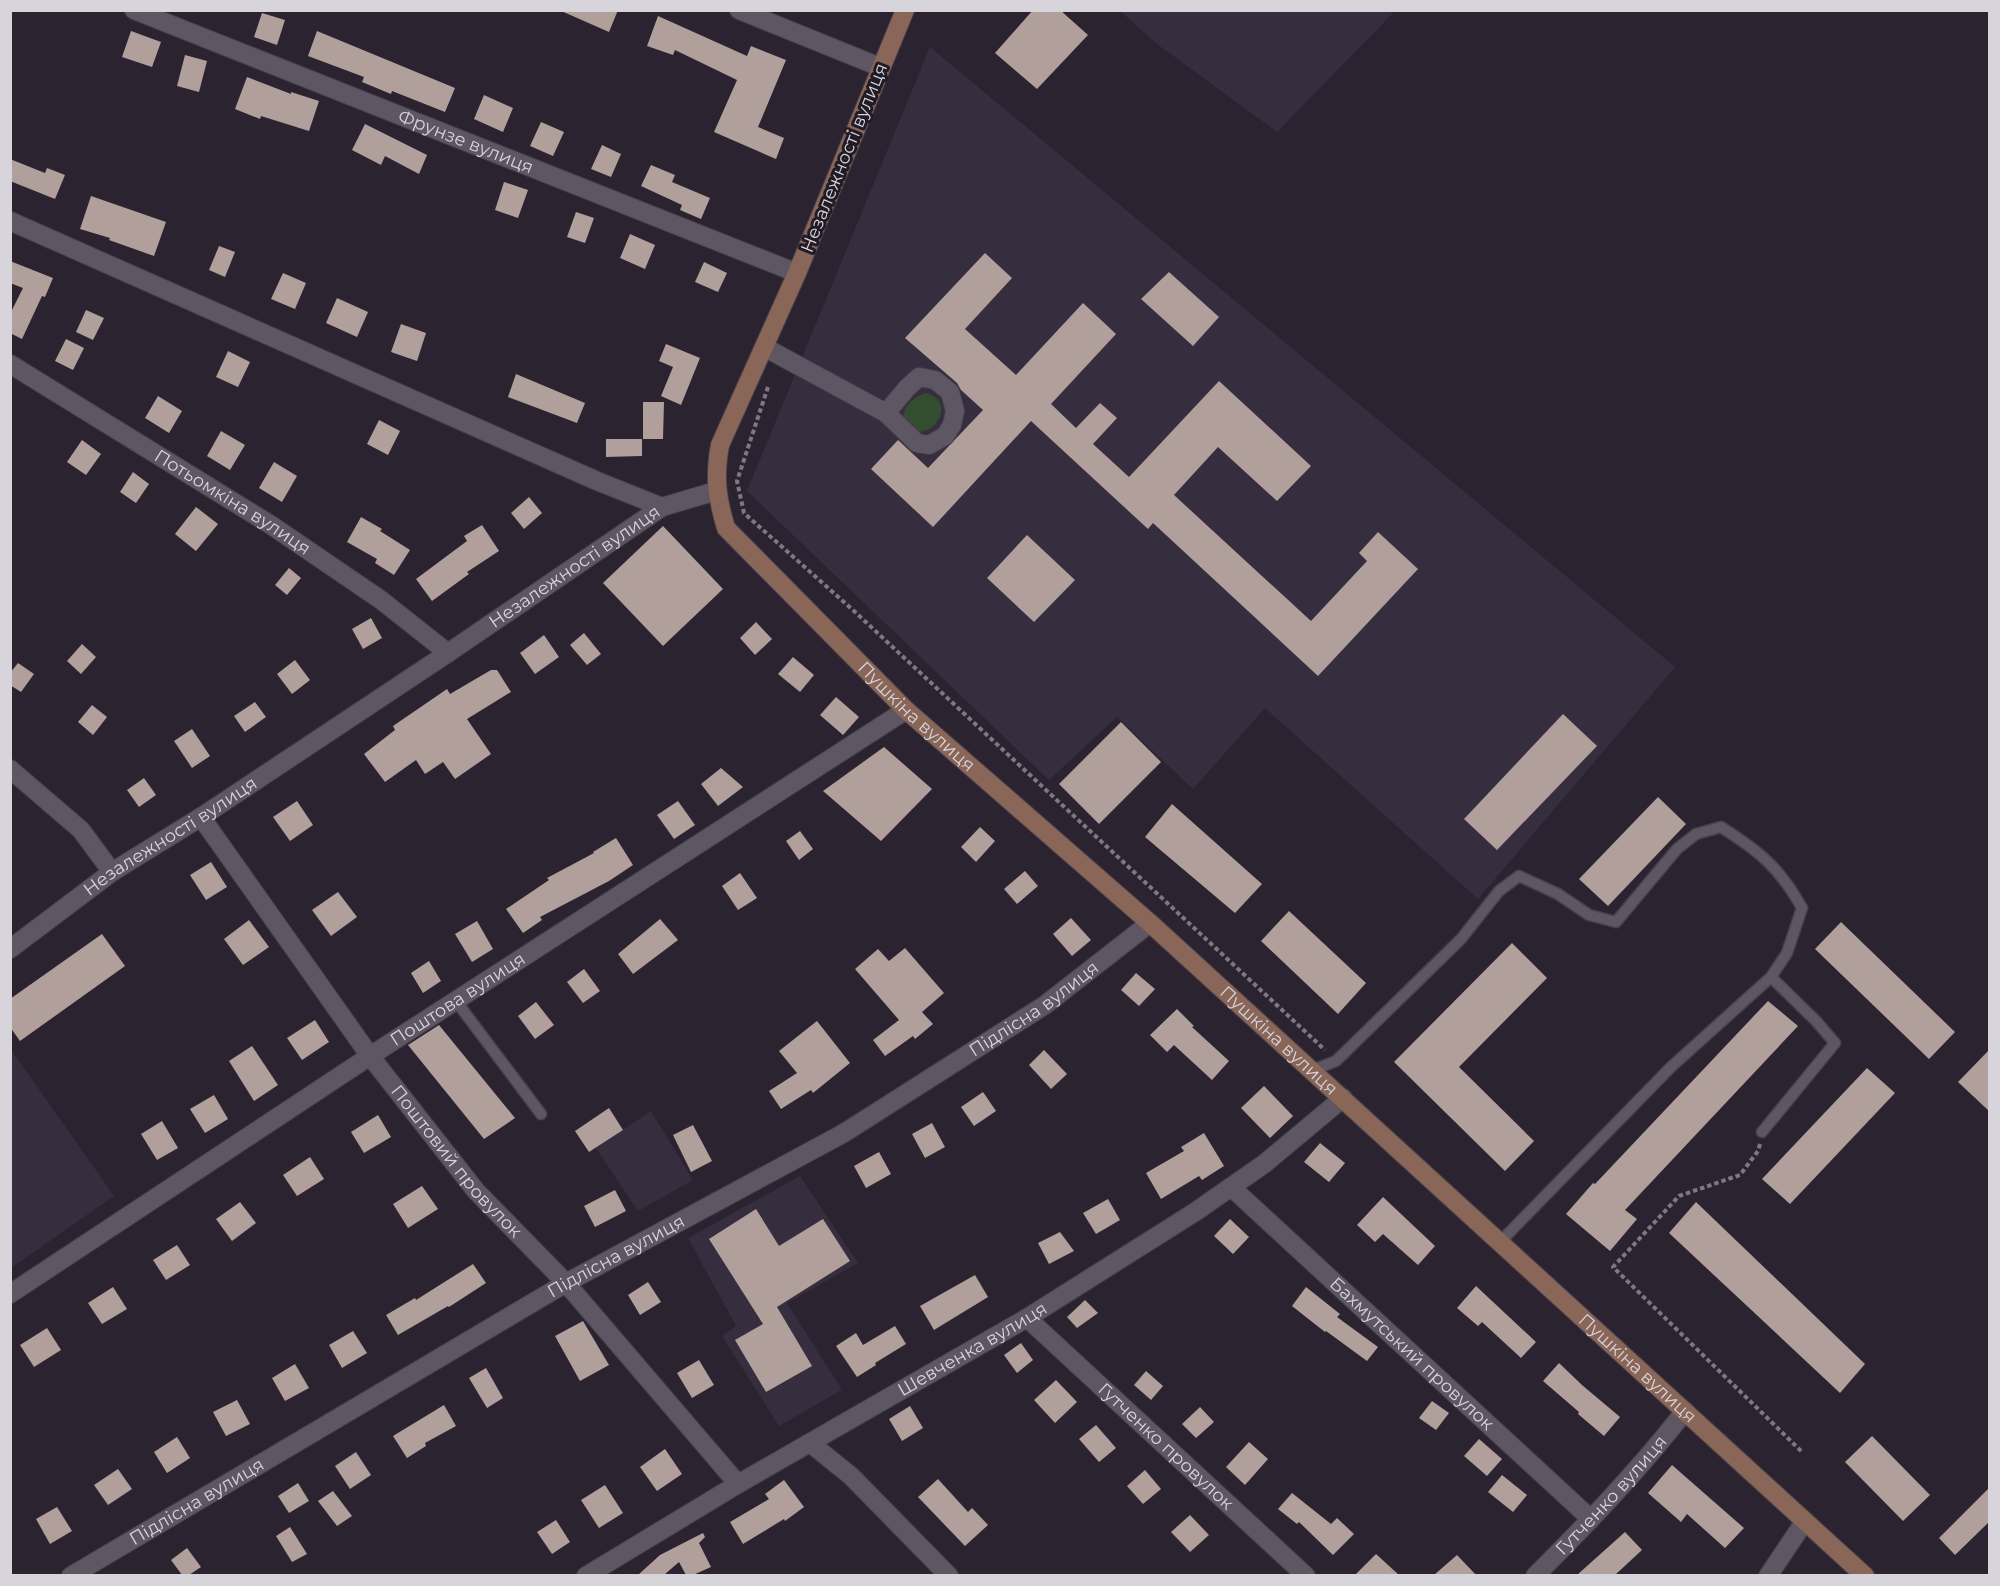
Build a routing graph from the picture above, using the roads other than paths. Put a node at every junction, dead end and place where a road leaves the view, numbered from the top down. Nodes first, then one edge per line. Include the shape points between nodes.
1 (134, 10) edge
2 (739, 10) edge
3 (905, 10) edge
4 (880, 67) junction
5 (10, 221) edge
6 (797, 273) junction
7 (771, 351) junction
8 (10, 364) edge
9 (886, 413) dead end
10 (716, 491) junction
11 (663, 507) junction
12 (448, 653) junction
13 (906, 710) junction
14 (10, 769) edge
15 (201, 817) junction
16 (112, 872) junction
17 (1150, 923) junction
18 (10, 949) edge
19 (1772, 977) junction
20 (456, 1001) junction
21 (370, 1056) junction
22 (1312, 1070) junction
23 (1343, 1098) junction
24 (541, 1114) dead end
25 (1762, 1132) road end
26 (1231, 1187) junction
27 (1500, 1242) junction
28 (566, 1283) junction
29 (10, 1294) edge
30 (1027, 1318) junction
31 (1685, 1411) junction
32 (810, 1443) junction
33 (738, 1484) junction
34 (1591, 1520) junction
35 (1806, 1521) junction
36 (71, 1575) edge
37 (585, 1575) edge
38 (949, 1575) edge
39 (1306, 1575) edge
40 (1535, 1575) edge
41 (1768, 1575) edge
42 (1865, 1575) edge

1 - 6 street, Фрунзе вулиця
2 - 4 street
3 - 4 main road, Незалежності вулиця
4 - 6 main road, Незалежності вулиця
5 - 11 street
6 - 7 main road, Незалежності вулиця
7 - 9 street
7 - 10 main road, Незалежності вулиця via 720,445
8 - 12 street, Потьомкіна вулиця via 271,525 381,600
10 - 11 street, Незалежності вулиця
10 - 13 main road, Пушкіна вулиця via 726,528
11 - 12 street, Незалежності вулиця
12 - 15 street, Незалежності вулиця
13 - 17 main road, Пушкіна вулиця
13 - 20 street, Поштова вулиця
14 - 16 street via 81,830
15 - 16 street, Незалежності вулиця
15 - 21 street, Поштовий провулок
16 - 18 street, Незалежності вулиця
17 - 22 main road, Пушкіна вулиця
17 - 28 street, Підлісна вулиця via 1045,1005 844,1133
19 - 22 lane via 1787,953 1802,908 1788,883 1755,849 1721,827 1696,834 1677,849 1616,922 1589,915 1558,894 1519,876 1499,891 1461,939 1336,1061
19 - 25 lane via 1835,1043
19 - 27 lane via 1671,1067
20 - 21 street, Поштова вулиця
20 - 24 lane
21 - 28 street, Поштовий провулок via 476,1191
21 - 29 street, Поштова вулиця
22 - 23 main road, Пушкіна вулиця
23 - 26 street, Шевченка вулиця
23 - 27 main road, Пушкіна вулиця
26 - 30 street, Шевченка вулиця
26 - 34 street, Бахмутський провулок
27 - 31 main road, Пушкіна вулиця
28 - 33 street, Поштовий провулок
28 - 36 street, Підлісна вулиця
30 - 32 street, Шевченка вулиця
30 - 39 street, Гутченко провулок
31 - 34 street, Гутченко вулиця
31 - 35 main road, Пушкіна вулиця
32 - 33 street, Шевченка вулиця
32 - 38 street via 851,1476
33 - 37 street, Шевченка вулиця
34 - 40 street, Гутченко вулиця
35 - 41 street
35 - 42 main road, Пушкіна вулиця

